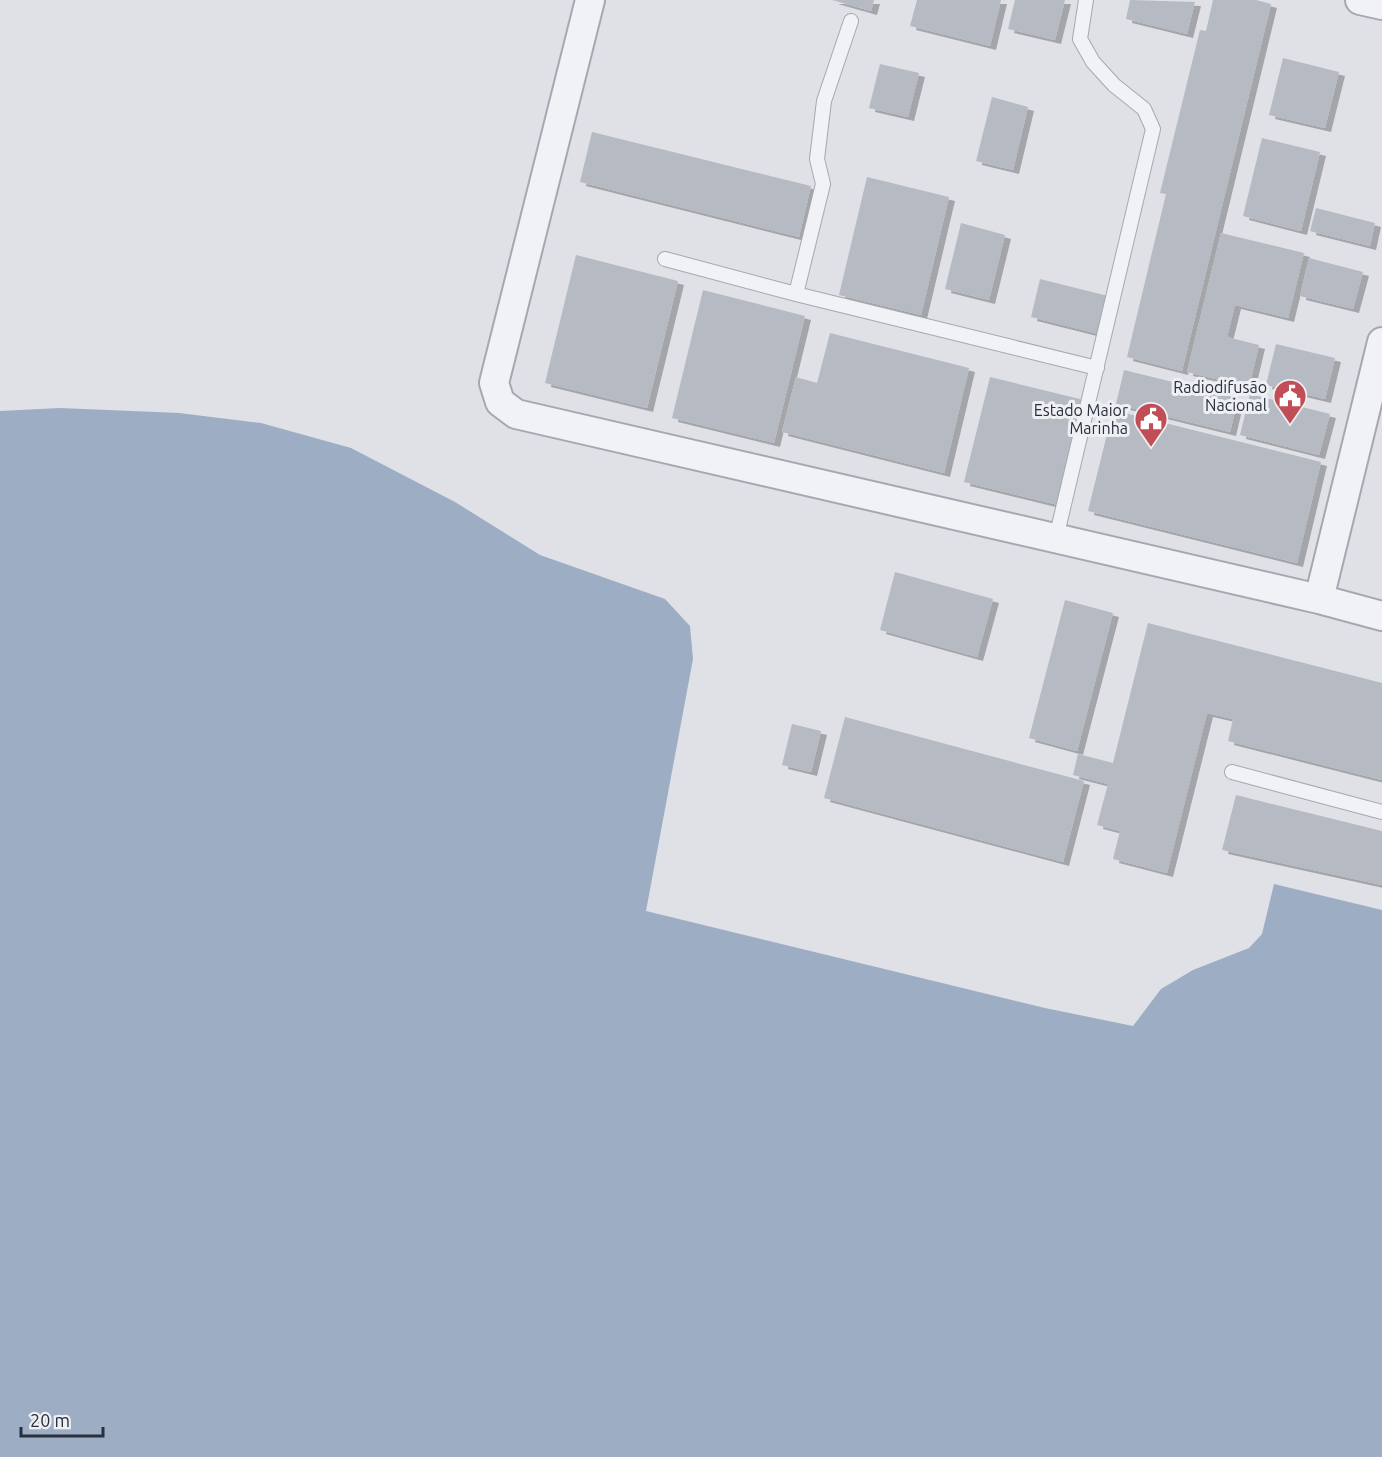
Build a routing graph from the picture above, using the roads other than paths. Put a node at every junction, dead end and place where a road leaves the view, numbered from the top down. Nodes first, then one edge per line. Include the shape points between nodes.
1 (590, 0) edge
2 (1086, 0) edge
3 (1360, 0) edge
4 (1382, 5) edge
5 (851, 21) dead end
6 (665, 259) dead end
7 (796, 294) junction
8 (1382, 342) edge
9 (1096, 368) junction
10 (1056, 538) junction
11 (1319, 599) junction
12 (1382, 616) edge
13 (1232, 772) dead end
14 (1382, 812) edge

1 - 10 street via 494,383 500,402 516,414
2 - 9 lane via 1080,39 1093,62 1144,109 1153,129
3 - 4 street
5 - 7 lane via 824,101 817,159 823,184
6 - 7 lane
7 - 9 lane
8 - 11 street
9 - 10 lane
10 - 11 street
11 - 12 street
13 - 14 lane

